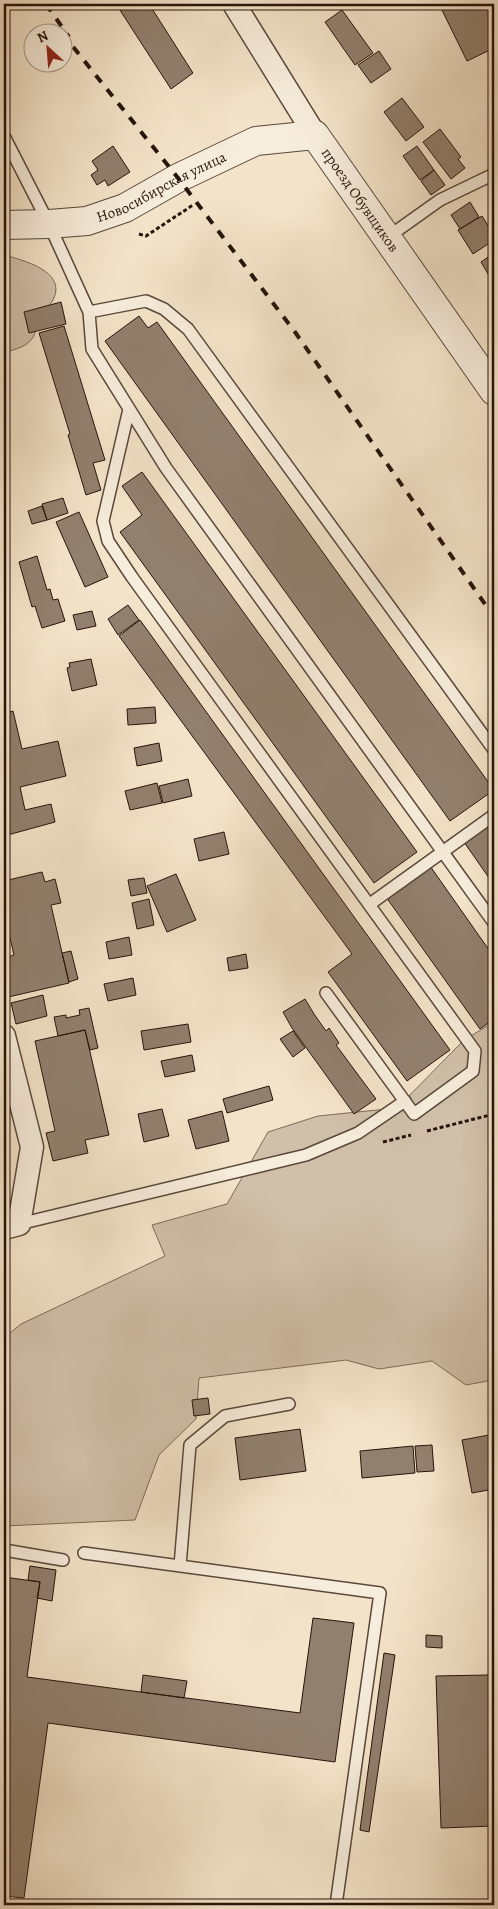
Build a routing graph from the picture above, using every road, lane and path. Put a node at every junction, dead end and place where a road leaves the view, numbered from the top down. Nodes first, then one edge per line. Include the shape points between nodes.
1 (234, 4) edge
2 (315, 135) junction
3 (4, 136) edge
4 (494, 174) edge
5 (49, 224) junction
6 (4, 225) edge
7 (388, 237) junction
8 (89, 312) junction
9 (494, 391) edge
10 (129, 408) junction
11 (494, 750) edge
12 (494, 815) edge
13 (443, 851) junction
14 (370, 904) junction
15 (494, 923) edge
16 (326, 993) dead end
17 (4, 1036) edge
18 (405, 1101) junction
19 (494, 1114) edge
20 (382, 1142) dead end
21 (11, 1226) edge
22 (289, 1404) dead end
23 (4, 1550) edge
24 (84, 1553) dead end
25 (63, 1560) dead end
26 (180, 1566) junction
27 (336, 1905) edge

1 - 2 street, проезд Обувщиков
2 - 5 street, Новосибирская улица via 256,141 178,178 125,208 87,221
2 - 7 street, проезд Обувщиков
3 - 5 lane
4 - 7 lane via 440,200
5 - 6 street, Новосибирская улица
5 - 8 lane
7 - 9 street, проезд Обувщиков
8 - 10 lane via 92,349
8 - 11 lane via 146,302 164,309 188,329
10 - 13 lane via 166,468
10 - 14 lane via 103,521 108,541
12 - 13 lane
13 - 14 lane
13 - 15 lane
14 - 18 lane via 475,1051 473,1071 414,1114
16 - 18 lane
17 - 21 street via 32,1147
18 - 21 lane via 358,1133 306,1155
19 - 20 path
22 - 26 lane via 225,1416 190,1445
23 - 25 lane
24 - 26 lane
26 - 27 lane via 380,1593

